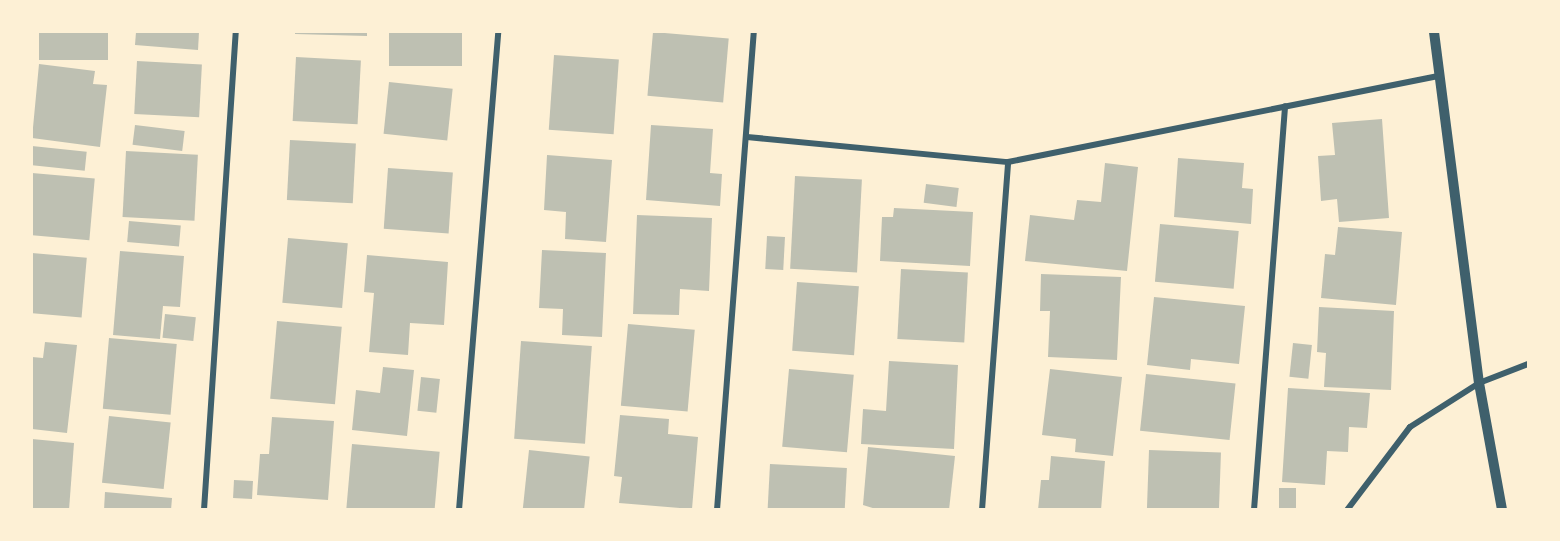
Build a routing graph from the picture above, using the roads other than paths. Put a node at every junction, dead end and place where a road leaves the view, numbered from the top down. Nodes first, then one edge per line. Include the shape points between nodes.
1 (236, 32) edge
2 (498, 32) edge
3 (754, 32) edge
4 (1434, 32) edge
5 (1440, 76) junction
6 (1285, 106) junction
7 (747, 137) junction
8 (1008, 162) junction
9 (1528, 364) edge
10 (1479, 383) junction
11 (204, 510) edge
12 (459, 510) edge
13 (717, 510) edge
14 (982, 510) edge
15 (1254, 510) edge
16 (1347, 510) edge
17 (1502, 510) edge

1 - 11 street
2 - 12 street
3 - 7 street
4 - 5 street
5 - 6 street
5 - 10 street
6 - 8 street
6 - 15 street
7 - 8 street
7 - 13 street
8 - 14 street
9 - 10 street
10 - 16 street via 1410,428
10 - 17 street

